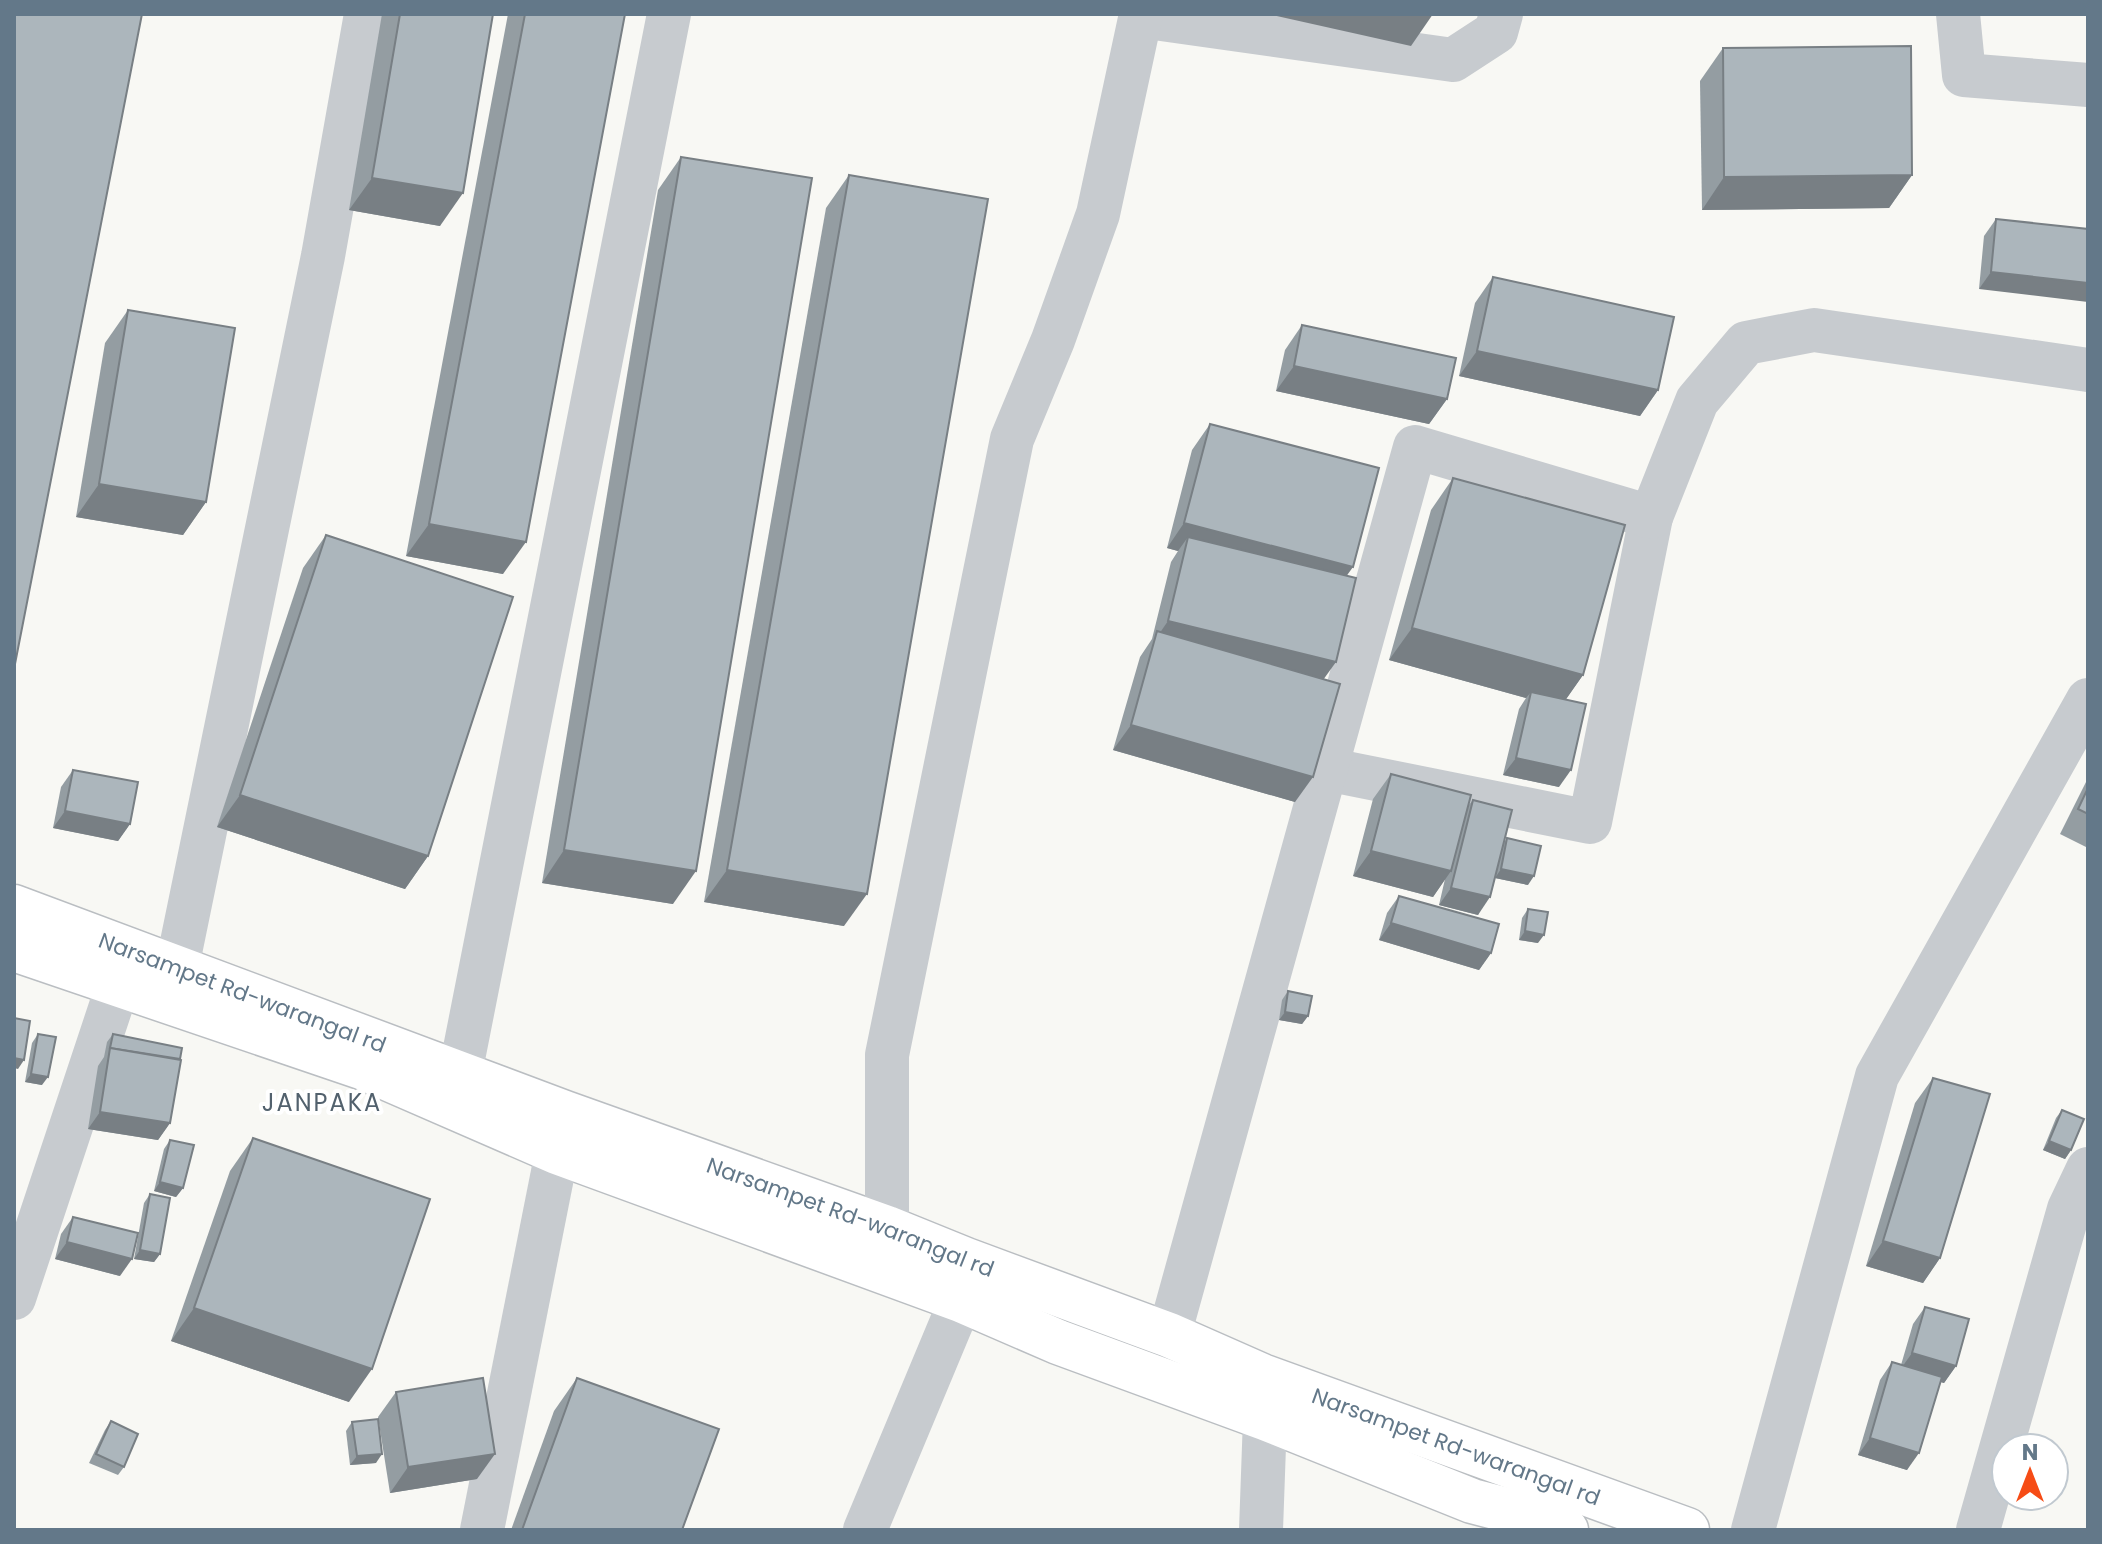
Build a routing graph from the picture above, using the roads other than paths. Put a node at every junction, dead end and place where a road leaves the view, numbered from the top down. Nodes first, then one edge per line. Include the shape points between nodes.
1 (366, 14) edge
2 (669, 14) edge
3 (1501, 14) edge
4 (1958, 14) edge
5 (1140, 15) edge
6 (2088, 85) edge
7 (2088, 370) edge
8 (1651, 517) junction
9 (2088, 700) edge
10 (1326, 769) junction
11 (14, 907) edge
12 (14, 949) edge
13 (177, 967) junction
14 (118, 985) junction
15 (460, 1074) junction
16 (557, 1152) junction
17 (2088, 1169) edge
18 (887, 1228) junction
19 (14, 1298) edge
20 (961, 1300) junction
21 (1169, 1335) junction
22 (1265, 1418) junction
23 (482, 1530) edge
24 (865, 1530) edge
25 (1261, 1530) edge
26 (1566, 1530) edge
27 (1687, 1530) edge
28 (1753, 1530) edge
29 (1978, 1530) edge

1 - 13 street via 323,256
2 - 15 street
3 - 5 street via 1496,32 1453,60
4 - 6 street via 1964,75
5 - 18 street via 1098,214 1012,439 887,1055
7 - 8 street via 1814,330 1746,343 1697,401
8 - 10 street via 1415,447
8 - 10 street via 1590,822
9 - 28 street via 1877,1076
10 - 21 street
11 - 13 main road, Narsampet Rd-warangal rd
12 - 14 main road, Narsampet Rd-warangal rd
13 - 15 main road, Narsampet Rd-warangal rd
14 - 16 main road, Narsampet Rd-warangal rd via 364,1068
14 - 19 street
15 - 18 main road, Narsampet Rd-warangal rd
16 - 20 main road, Narsampet Rd-warangal rd
16 - 23 street
17 - 29 street via 2069,1209
18 - 21 main road, Narsampet Rd-warangal rd
20 - 22 main road, Narsampet Rd-warangal rd via 1058,1342
20 - 24 street
21 - 27 main road, Narsampet Rd-warangal rd via 1262,1376
22 - 25 street
22 - 26 main road, Narsampet Rd-warangal rd via 1472,1501

